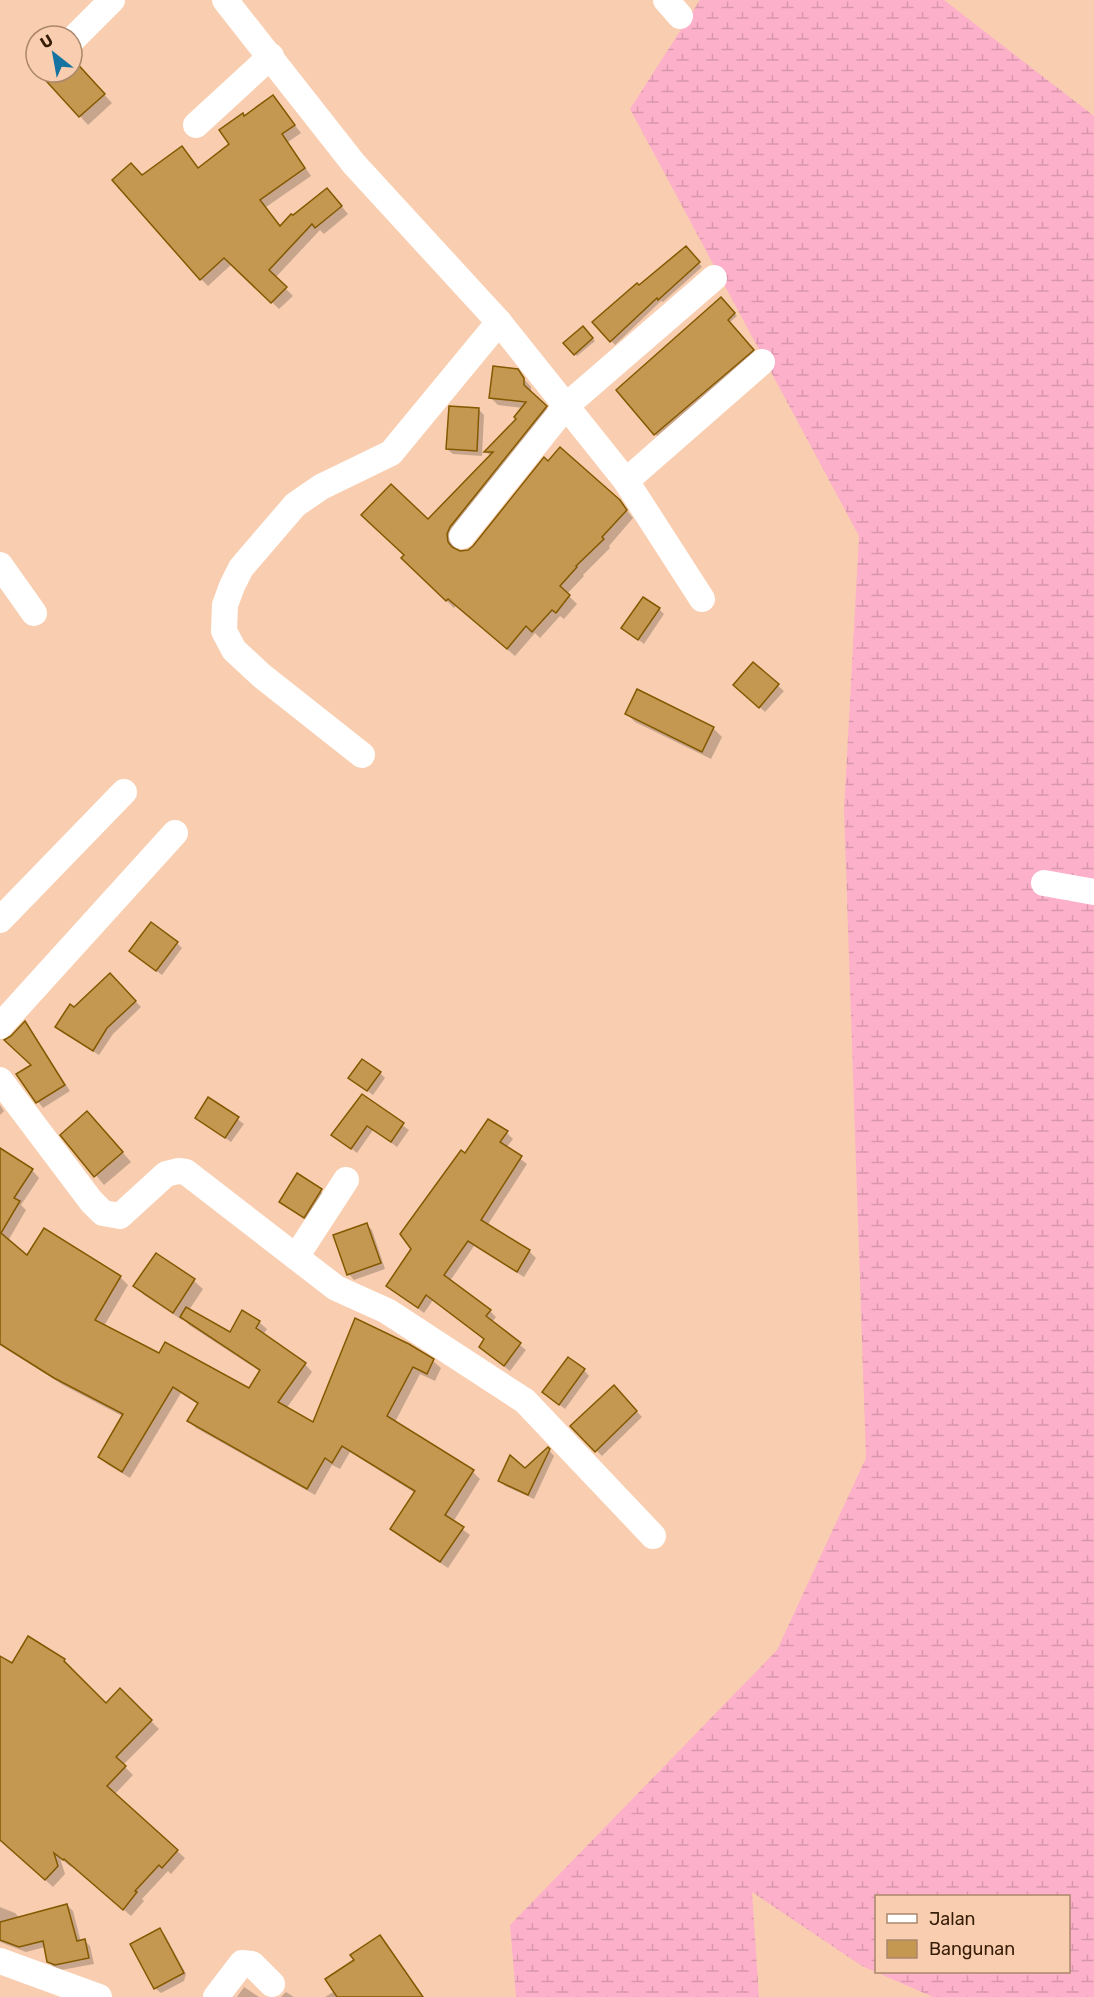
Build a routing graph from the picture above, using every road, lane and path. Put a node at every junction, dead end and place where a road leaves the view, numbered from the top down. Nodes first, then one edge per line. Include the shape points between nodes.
1 (112, 0) edge
2 (225, 0) edge
3 (84, 28) edge
4 (271, 56) junction
5 (196, 125) dead end
6 (714, 278) dead end
7 (500, 322) junction
8 (762, 362) dead end
9 (566, 406) junction
10 (626, 481) junction
11 (462, 536) dead end
12 (0, 565) edge
13 (702, 599) dead end
14 (34, 613) dead end
15 (362, 754) dead end
16 (124, 792) dead end
17 (176, 833) dead end
18 (1044, 883) dead end
19 (1094, 892) edge
20 (0, 920) edge
21 (0, 1026) edge
22 (0, 1080) edge
23 (346, 1180) dead end
24 (296, 1257) junction
25 (653, 1536) dead end
26 (0, 1961) edge
27 (272, 1984) dead end
28 (93, 1996) edge
29 (216, 1997) edge

1 - 3 street
2 - 4 street
4 - 5 street
4 - 7 street via 354,164
6 - 9 street
7 - 9 street
7 - 15 street via 390,453 321,487 295,505 241,568 225,605 224,631 234,650
8 - 10 street
9 - 10 street
9 - 11 street
10 - 13 street
12 - 14 street
16 - 20 street
17 - 21 street
18 - 19 street
22 - 24 street via 103,1213 120,1216 166,1174 186,1172
23 - 24 street
24 - 25 street via 336,1288 387,1311 525,1401
26 - 28 street
27 - 29 street via 252,1964 242,1963

